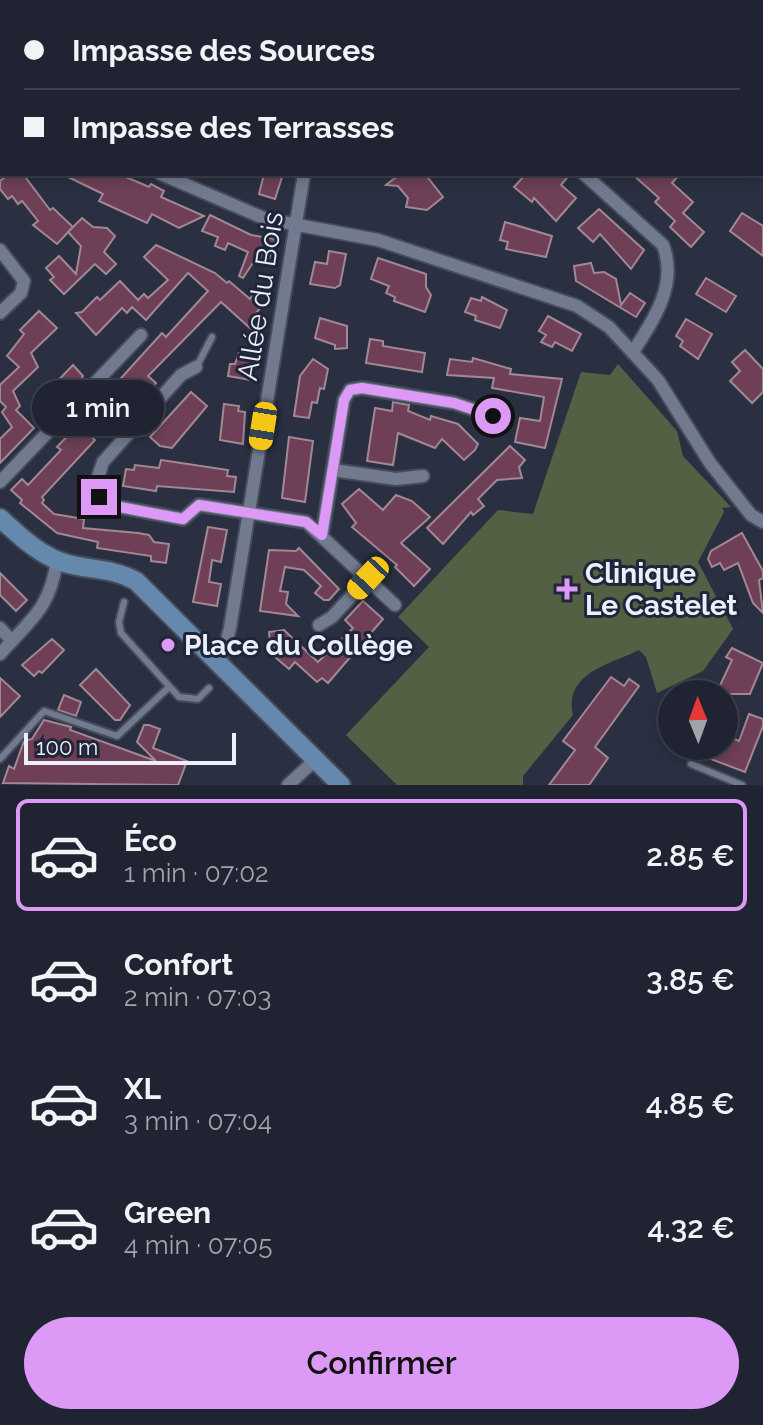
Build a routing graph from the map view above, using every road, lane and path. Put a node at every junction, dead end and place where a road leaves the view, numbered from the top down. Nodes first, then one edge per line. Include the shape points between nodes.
1 (166, 176) edge
2 (304, 176) edge
3 (586, 176) edge
4 (295, 224) junction
5 (0, 250) edge
6 (0, 313) edge
7 (141, 335) dead end
8 (212, 337) dead end
9 (633, 352) junction
10 (196, 367) joint
11 (493, 416) dead end
12 (333, 470) junction
13 (423, 476) dead end
14 (0, 482) edge
15 (249, 513) junction
16 (0, 518) edge
17 (763, 522) edge
18 (322, 535) junction
19 (57, 560) junction
20 (368, 578) junction
21 (124, 602) dead end
22 (395, 605) dead end
23 (319, 625) dead end
24 (0, 628) edge
25 (12, 641) junction
26 (0, 654) edge
27 (217, 659) junction
28 (169, 687) junction
29 (209, 688) dead end
30 (0, 759) edge
31 (315, 760) junction
32 (691, 764) dead end
33 (288, 785) edge
34 (341, 785) edge
35 (742, 785) edge

1 - 4 street via 266,219
2 - 4 street, Allée du Bois
3 - 9 street via 663,245 667,255 666,295
4 - 9 street via 378,240 577,306 609,327
4 - 15 street, Allée du Bois
5 - 6 street via 24,281 21,293
7 - 14 street
8 - 10 lane
9 - 17 street via 658,380 710,463 751,515
10 - 15 street via 181,375 103,462 96,483 99,497 109,505 183,519 199,505
11 - 12 street via 454,403 350,390
12 - 13 street via 396,479
12 - 18 street
15 - 18 street via 306,522
15 - 27 street, Allée du Bois via 228,636
16 - 19 street
18 - 20 street
19 - 25 street via 45,605
19 - 27 street via 136,581
20 - 22 street
20 - 23 street
21 - 28 lane via 121,633
24 - 25 street
25 - 26 street
27 - 31 street
28 - 29 lane via 189,701
28 - 30 lane via 117,736 44,711
31 - 33 street
31 - 34 street
32 - 35 lane

